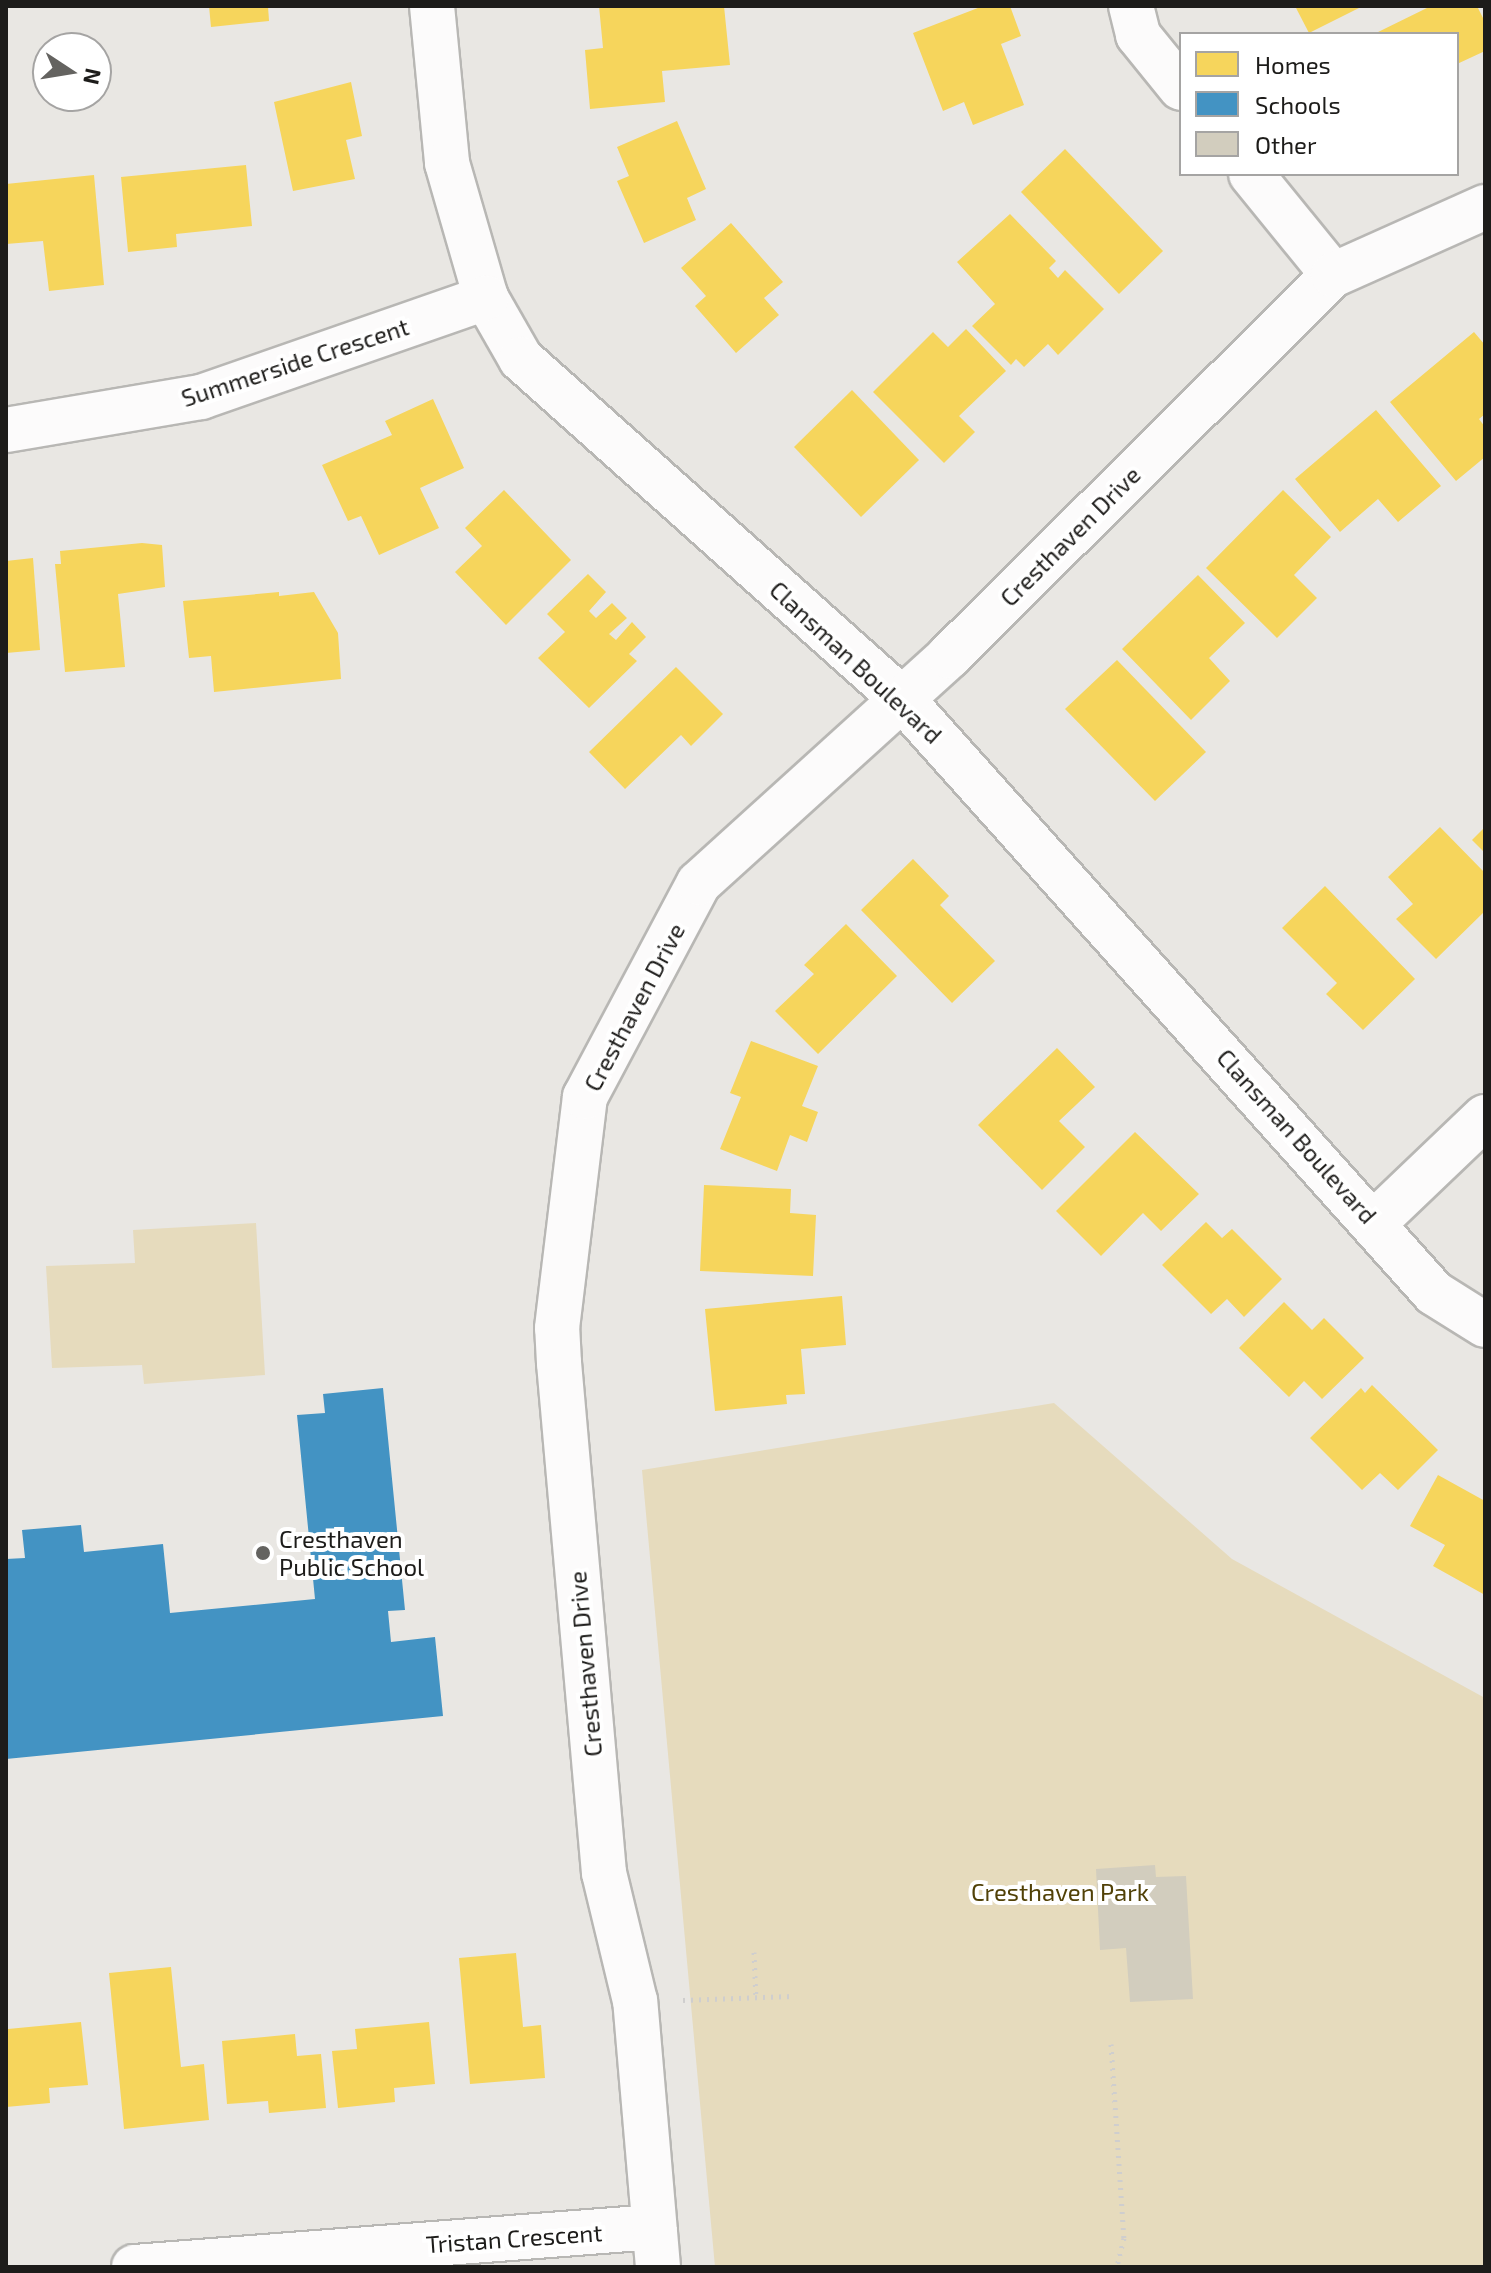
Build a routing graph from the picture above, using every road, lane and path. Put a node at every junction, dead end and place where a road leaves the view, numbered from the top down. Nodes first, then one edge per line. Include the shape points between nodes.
1 (432, 6) edge
2 (1131, 6) edge
3 (1179, 86) edge
4 (1253, 176) edge
5 (1485, 207) edge
6 (1333, 275) junction
7 (486, 298) junction
8 (6, 430) edge
9 (902, 699) junction
10 (1485, 1117) edge
11 (1375, 1222) junction
12 (1485, 1325) edge
13 (754, 1952) dead end
14 (794, 1996) dead end
15 (756, 1999) junction
16 (635, 2001) junction
17 (1111, 2044) dead end
18 (656, 2247) edge
19 (134, 2267) edge
20 (1117, 2267) edge

1 - 7 street, Clansman Boulevard via 447,163
2 - 3 street via 1138,35
4 - 6 street
5 - 6 street, Cresthaven Drive
6 - 9 street, Cresthaven Drive
7 - 8 street, Summerside Crescent via 201,397
7 - 9 street, Clansman Boulevard via 521,359
9 - 11 street, Clansman Boulevard
9 - 16 street, Cresthaven Drive via 699,883 585,1097 557,1328 604,1873
10 - 11 street
11 - 12 street, Clansman Boulevard via 1434,1293
13 - 15 path
14 - 15 path
15 - 16 path
16 - 18 street, Cresthaven Drive
17 - 20 path via 1124,2238
18 - 19 street, Tristan Crescent

